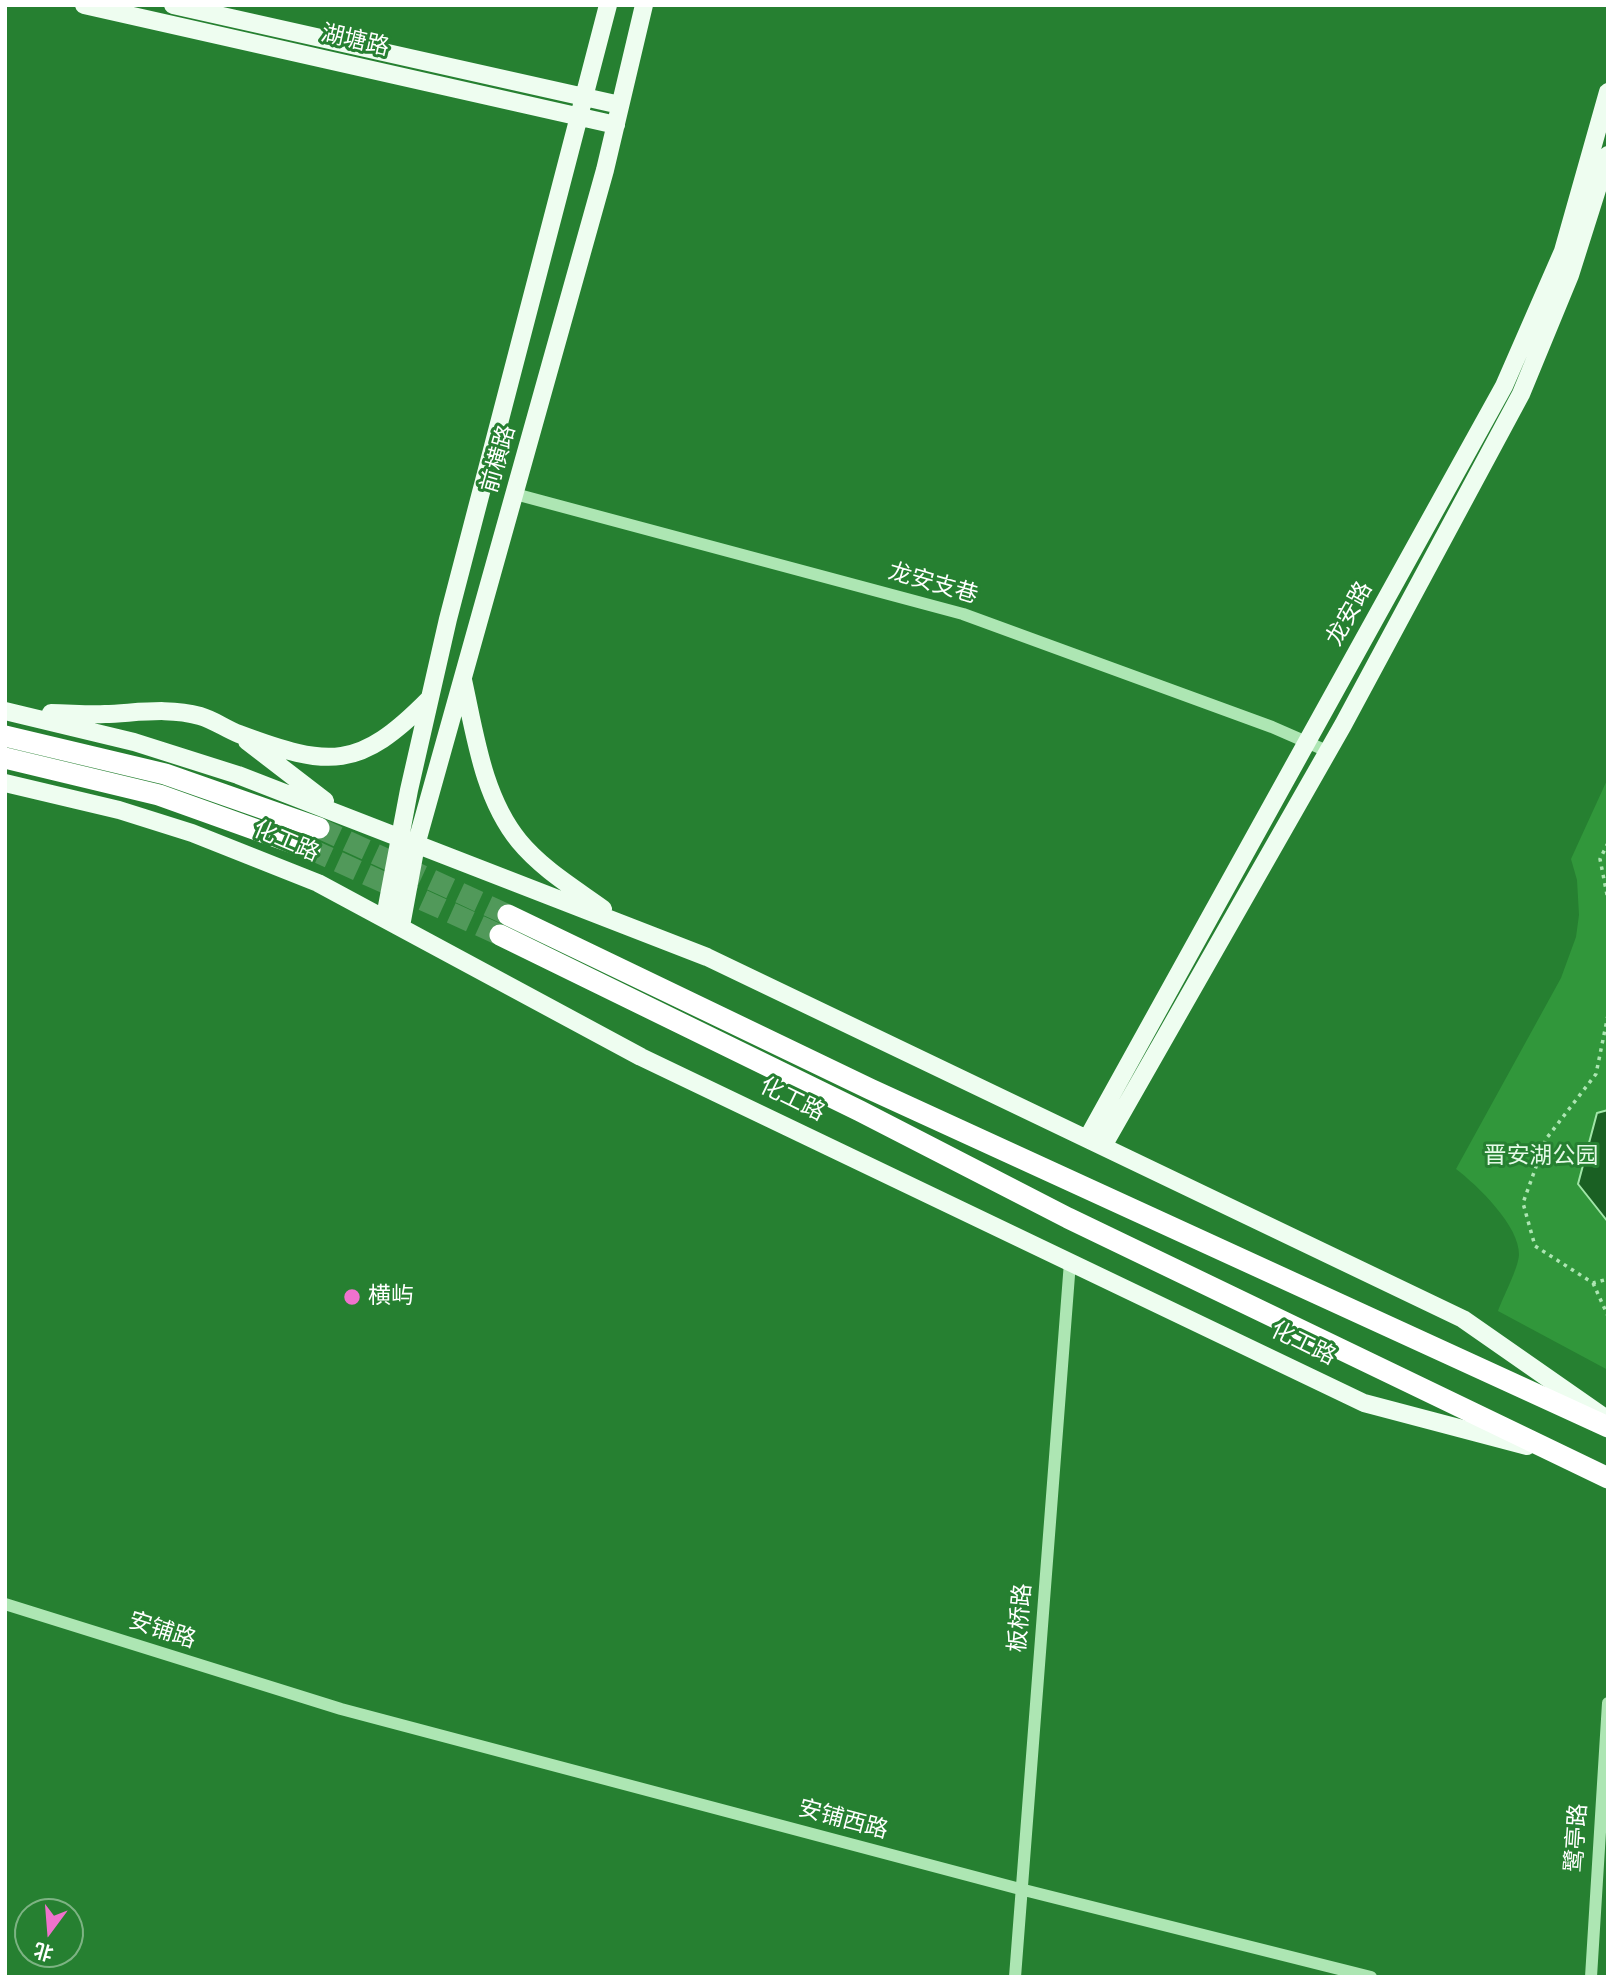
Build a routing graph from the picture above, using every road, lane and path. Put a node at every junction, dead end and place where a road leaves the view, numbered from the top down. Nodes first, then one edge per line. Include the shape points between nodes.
1 (84, 5) edge
2 (173, 5) edge
3 (608, 5) edge
4 (644, 5) edge
5 (1608, 92) edge
6 (584, 97) junction
7 (620, 105) junction
8 (579, 116) junction
9 (616, 125) junction
10 (1608, 155) edge
11 (515, 494) junction
12 (463, 678) junction
13 (429, 699) junction
14 (5, 711) edge
15 (238, 734) junction
16 (5, 736) edge
17 (1308, 742) junction
18 (1327, 751) junction
19 (5, 758) edge
20 (5, 783) edge
21 (342, 814) junction
22 (318, 828) tunnel mouth
23 (408, 841) junction
24 (1608, 843) edge
25 (310, 849) tunnel mouth
26 (1608, 900) edge
27 (508, 915) tunnel mouth
28 (393, 922) junction
29 (623, 923) junction
30 (500, 935) tunnel mouth
31 (1608, 1015) edge
32 (1095, 1142) junction
33 (1070, 1262) junction
34 (1608, 1279) edge
35 (1593, 1283) junction
36 (1608, 1316) edge
37 (1608, 1420) edge
38 (1608, 1427) edge
39 (1561, 1455) junction
40 (1608, 1478) edge
41 (5, 1604) edge
42 (306, 1699) joint
43 (1608, 1703) edge
44 (1020, 1889) junction
45 (1015, 1977) edge
46 (1371, 1977) edge
47 (1591, 1977) edge

1 - 8 main road, 湖塘路
2 - 6 main road, 湖塘路
3 - 6 main road, 前横路
4 - 7 main road, 前横路
5 - 17 main road, 龙安路 via 1563,251 1504,386
6 - 7 main road, 湖塘路
6 - 8 main road, 前横路
7 - 9 main road, 前横路
8 - 9 main road, 湖塘路
8 - 13 main road, 前横路
9 - 11 main road, 前横路
10 - 18 main road, 龙安路 via 1570,275 1521,394
11 - 12 main road, 前横路
11 - 17 street, 龙安支巷 via 963,614
12 - 23 main road, 前横路
12 - 29 main road via 482,764 508,825 553,873
13 - 15 main road via 397,732 341,759 308,756
13 - 23 main road, 前横路
14 - 15 main road via 160,711 201,716
14 - 21 main road via 187,757
15 - 21 main road
16 - 22 highway, 化工路 via 165,774
17 - 18 street, 龙安支巷
17 - 32 main road, 龙安路
18 - 32 main road, 龙安路
19 - 25 highway, 化工路 via 159,795
20 - 28 main road, 化工路 via 192,833 318,883
21 - 23 main road
23 - 28 main road, 前横路
23 - 29 main road
24 - 26 path via 1600,859
27 - 38 highway, 化工路 via 870,1089
28 - 33 main road, 化工路 via 640,1057
29 - 32 main road via 745,975
30 - 39 highway, 化工路 via 1068,1218
31 - 35 path via 1596,1074 1546,1139 1522,1203 1535,1246
32 - 37 main road via 1463,1319
33 - 39 main road, 化工路 via 1364,1403
33 - 44 street, 板桥路
34 - 35 path
35 - 36 path
39 - 40 highway, 化工路
41 - 42 street, 安铺路
42 - 44 street, 安铺西路
43 - 47 street, 鹭亭路
44 - 45 street, 板桥路
44 - 46 street, 安铺西路

